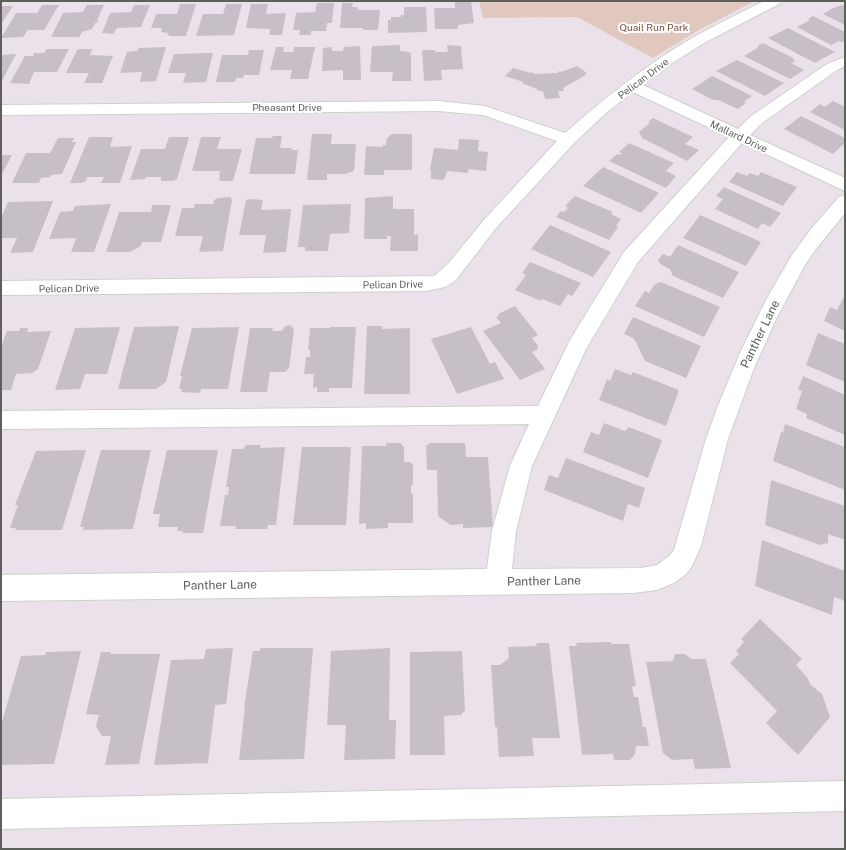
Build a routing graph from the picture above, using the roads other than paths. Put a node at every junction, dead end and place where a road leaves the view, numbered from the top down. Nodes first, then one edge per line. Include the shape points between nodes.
1 (774, 1) edge
2 (845, 60) edge
3 (632, 86) junction
4 (1, 110) edge
5 (740, 136) junction
6 (568, 139) junction
7 (845, 185) edge
8 (845, 201) edge
9 (1, 288) edge
10 (545, 415) junction
11 (1, 420) edge
12 (498, 581) junction
13 (1, 588) edge
14 (845, 796) edge
15 (1, 814) edge

1 - 3 street, Pelican Drive via 699,40
2 - 5 street via 756,120
3 - 5 street, Mallard Drive
3 - 6 street, Pelican Drive
4 - 6 street, Pheasant Drive via 438,106 485,111
5 - 7 street, Mallard Drive
5 - 10 street via 631,257 577,346
6 - 9 street, Pelican Drive via 490,224 455,269 438,282
8 - 12 street, Panther Lane via 813,238 789,276 743,370 718,437 688,544 683,558 673,570 659,578 643,581
10 - 11 street
10 - 12 street via 521,466 504,531
12 - 13 street, Panther Lane
14 - 15 street

